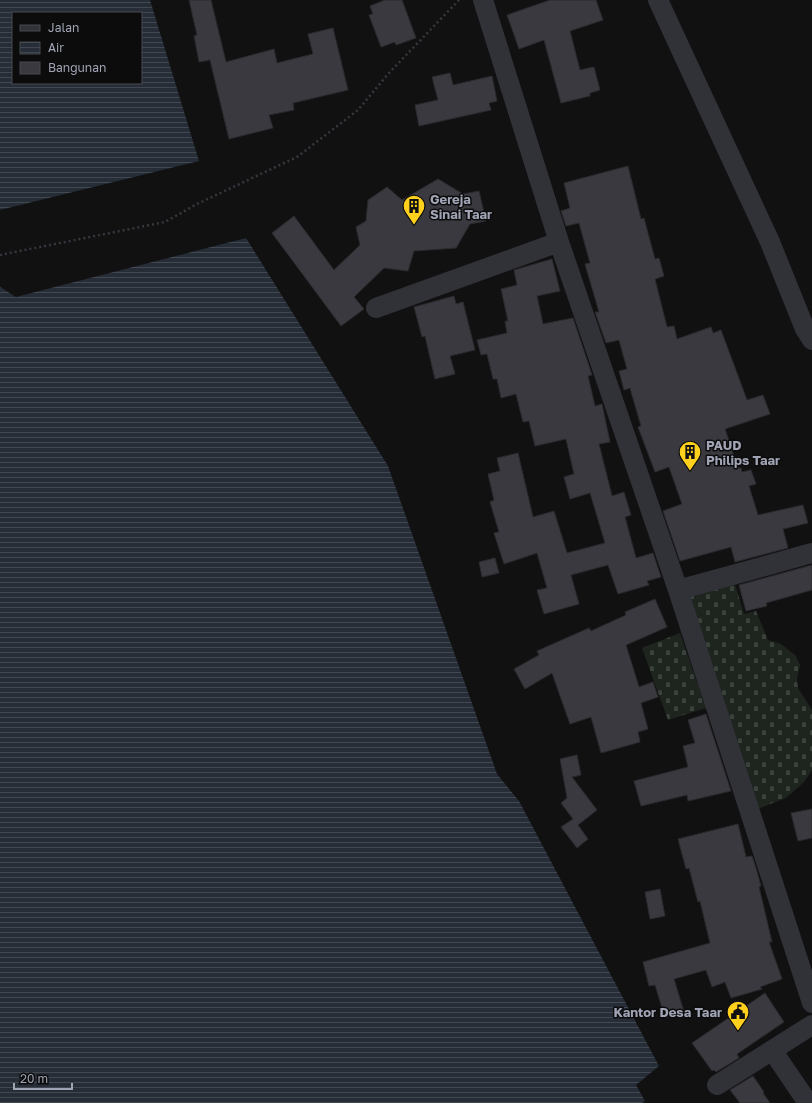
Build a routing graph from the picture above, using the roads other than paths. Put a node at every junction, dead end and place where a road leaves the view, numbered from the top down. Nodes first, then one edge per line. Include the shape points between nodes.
1 (483, 0) edge
2 (658, 0) edge
3 (559, 242) junction
4 (376, 308) dead end
5 (812, 340) edge
6 (812, 553) edge
7 (678, 590) junction
8 (812, 1003) edge
9 (812, 1025) edge
10 (772, 1050) junction
11 (718, 1085) dead end
12 (808, 1103) edge

1 - 3 street
2 - 5 street via 770,242 805,329
3 - 4 street
3 - 7 street
6 - 7 street
7 - 8 street
9 - 10 street
10 - 11 street
10 - 12 street

